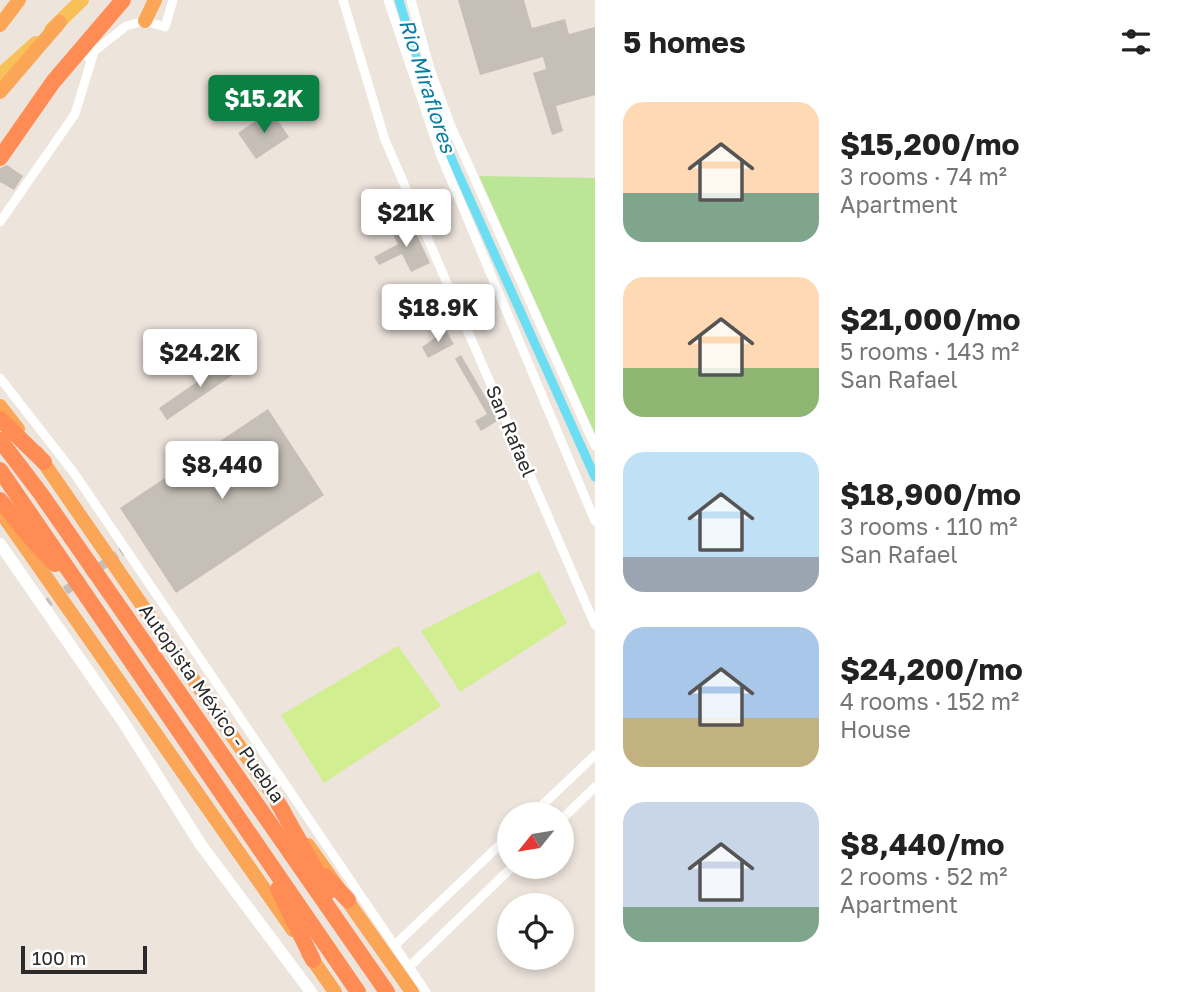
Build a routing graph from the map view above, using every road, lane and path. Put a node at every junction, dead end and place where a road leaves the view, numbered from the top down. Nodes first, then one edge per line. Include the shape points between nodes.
1 (82, 0) edge
2 (123, 0) edge
3 (155, 0) edge
4 (173, 0) edge
5 (343, 0) edge
6 (388, 0) edge
7 (411, 0) edge
8 (16, 2) edge
9 (145, 21) junction
10 (60, 22) junction
11 (0, 25) edge
12 (93, 55) junction
13 (66, 66) junction
14 (0, 75) edge
15 (0, 92) edge
16 (0, 158) edge
17 (0, 222) edge
18 (0, 378) edge
19 (0, 406) edge
20 (0, 419) edge
21 (0, 427) edge
22 (0, 440) edge
23 (595, 446) edge
24 (44, 462) junction
25 (0, 470) edge
26 (0, 488) edge
27 (41, 494) junction
28 (0, 500) edge
29 (0, 511) edge
30 (29, 511) junction
31 (595, 520) edge
32 (0, 544) edge
33 (86, 596) junction
34 (595, 625) edge
35 (595, 755) edge
36 (595, 786) edge
37 (546, 802) edge
38 (278, 803) junction
39 (574, 807) edge
40 (262, 814) junction
41 (251, 837) junction
42 (497, 847) edge
43 (310, 860) junction
44 (500, 879) edge
45 (348, 900) junction
46 (395, 945) junction
47 (356, 947) junction
48 (313, 960) junction
49 (409, 967) junction
50 (311, 992) edge
51 (335, 992) edge
52 (358, 992) edge
53 (387, 992) edge
54 (412, 992) edge
55 (426, 992) edge

1 - 10 main road
2 - 13 highway
3 - 9 highway
4 - 9 street via 165,27
5 - 34 street, San Rafael via 385,140
6 - 31 street via 441,156
7 - 23 street via 450,124
8 - 11 highway
9 - 12 street via 126,26
10 - 14 main road
10 - 15 highway
12 - 13 street
12 - 17 street via 75,114
13 - 16 highway
18 - 46 street via 74,472
19 - 24 highway
20 - 24 highway
21 - 27 highway
22 - 27 highway, Autopista México - Puebla
24 - 38 highway
25 - 30 highway
26 - 30 highway
27 - 40 highway, Autopista México - Puebla
28 - 33 highway
29 - 48 highway
30 - 33 highway
32 - 50 main road via 122,720 201,845
33 - 41 highway
35 - 37 street
36 - 39 street
38 - 43 highway
38 - 45 highway
40 - 43 highway
40 - 47 highway, Autopista México - Puebla
41 - 48 highway
41 - 52 highway
42 - 46 street
43 - 45 highway
43 - 47 highway
44 - 49 street
45 - 54 highway
46 - 49 street
47 - 53 highway, Autopista México - Puebla
48 - 51 highway
49 - 55 street

